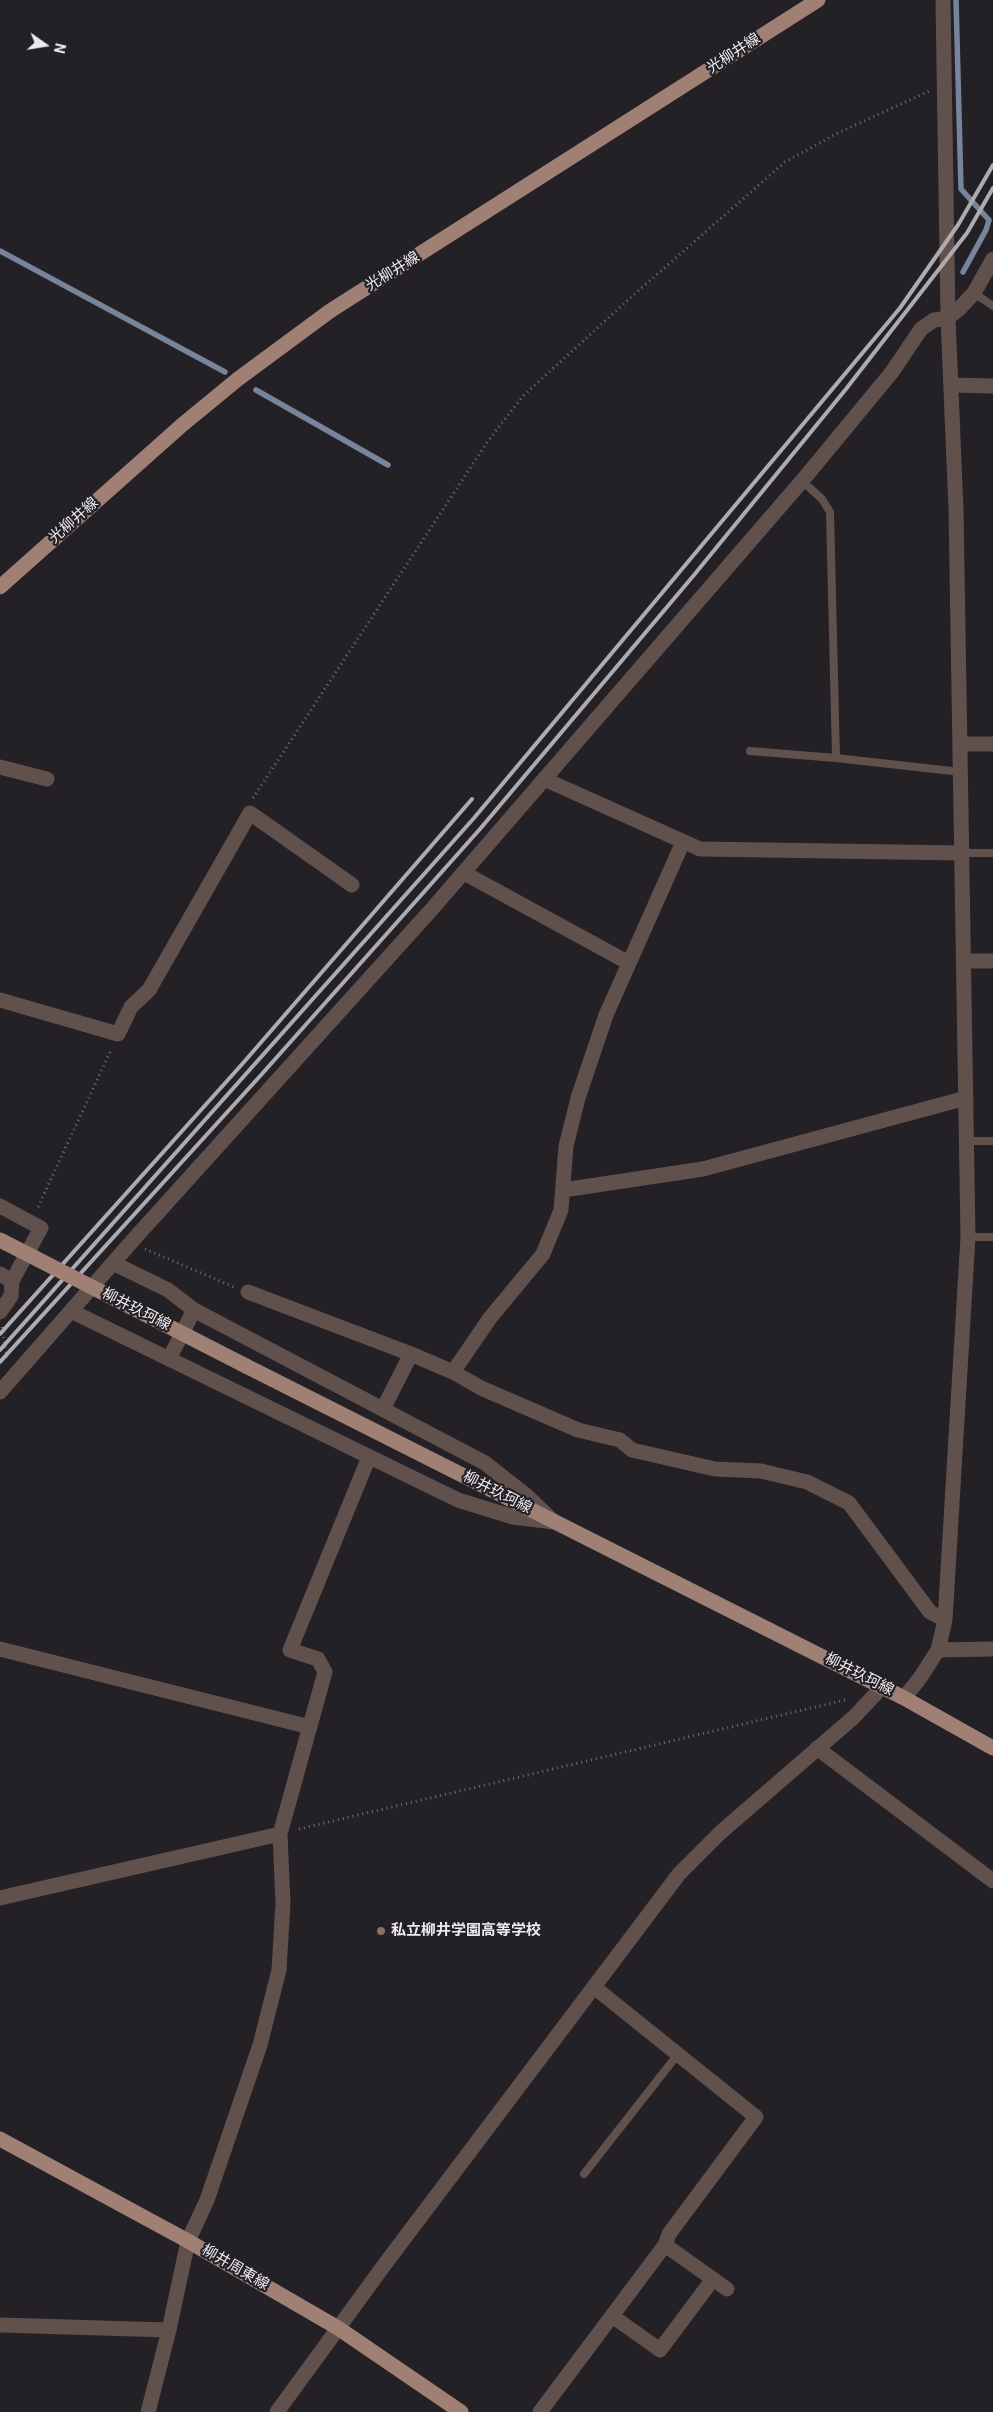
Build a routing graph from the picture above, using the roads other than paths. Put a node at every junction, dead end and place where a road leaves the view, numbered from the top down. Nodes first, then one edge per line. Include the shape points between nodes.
1 (818, 0) edge
2 (943, 0) edge
3 (993, 259) edge
4 (974, 293) junction
5 (993, 306) edge
6 (948, 318) junction
7 (951, 385) junction
8 (993, 386) edge
9 (802, 481) junction
10 (0, 587) edge
11 (960, 744) junction
12 (993, 744) edge
13 (750, 750) dead end
14 (836, 758) junction
15 (0, 767) edge
16 (961, 772) junction
17 (544, 779) junction
18 (48, 780) dead end
19 (684, 842) junction
20 (962, 853) junction
21 (993, 853) edge
22 (464, 872) junction
23 (352, 884) dead end
24 (964, 961) junction
25 (993, 961) edge
26 (629, 963) junction
27 (0, 1000) edge
28 (966, 1098) junction
29 (967, 1141) junction
30 (993, 1141) edge
31 (564, 1190) junction
32 (0, 1206) edge
33 (968, 1237) junction
34 (993, 1237) edge
35 (0, 1240) edge
36 (113, 1262) junction
37 (6, 1278) edge
38 (248, 1292) road end
39 (194, 1310) junction
40 (71, 1312) junction
41 (1, 1317) edge
42 (410, 1354) junction
43 (169, 1359) junction
44 (454, 1372) junction
45 (0, 1392) edge
46 (383, 1409) junction
47 (369, 1457) junction
48 (554, 1522) junction
49 (945, 1620) junction
50 (0, 1649) edge
51 (938, 1650) junction
52 (993, 1650) edge
53 (882, 1687) junction
54 (904, 1698) junction
55 (310, 1727) junction
56 (817, 1748) junction
57 (993, 1748) edge
58 (280, 1834) junction
59 (993, 1881) edge
60 (0, 1898) edge
61 (594, 1987) junction
62 (678, 2054) junction
63 (0, 2139) edge
64 (584, 2174) dead end
65 (188, 2241) junction
66 (665, 2245) junction
67 (713, 2279) junction
68 (727, 2289) dead end
69 (612, 2316) junction
70 (0, 2325) edge
71 (338, 2328) junction
72 (169, 2330) junction
73 (148, 2412) edge
74 (277, 2412) edge
75 (461, 2412) edge
76 (540, 2412) edge

1 - 10 main road, 光柳井線 via 330,311 189,419
2 - 6 street
3 - 4 street
4 - 5 lane
4 - 6 street
6 - 7 street
6 - 9 street via 934,320 921,329 892,372
7 - 8 street
7 - 11 street
9 - 14 lane via 822,499 830,512
9 - 17 street
11 - 12 street
11 - 16 street
13 - 14 lane
14 - 16 lane
15 - 18 street
16 - 20 street
17 - 19 street
17 - 22 street
19 - 20 street via 700,849
19 - 26 street
20 - 21 lane
20 - 24 street
22 - 26 street
22 - 36 street
23 - 27 street via 250,814 149,990 131,1007 118,1034
24 - 25 street
24 - 28 street
26 - 31 street via 606,1015 578,1098 566,1146
28 - 29 street
28 - 31 street via 703,1170
29 - 30 lane
29 - 33 street
31 - 44 street via 561,1210 543,1254 490,1318
32 - 37 street via 42,1228
33 - 34 lane
33 - 49 street
35 - 48 main road, 柳井玖珂線, bridge
36 - 39 street via 168,1290
36 - 40 street
37 - 41 street via 12,1296
38 - 42 street
39 - 43 street
39 - 46 street
40 - 43 street
40 - 45 street
42 - 44 street
42 - 46 street
43 - 47 street
44 - 49 street via 481,1388 578,1430 620,1440 632,1450 715,1470 761,1471 806,1482 849,1503 930,1612
46 - 48 street via 485,1462 528,1496
47 - 48 street via 458,1500 513,1517
47 - 55 street via 290,1650 318,1659 325,1672
48 - 53 main road, 柳井玖珂線
49 - 51 street
50 - 55 street
51 - 52 street
51 - 54 street
53 - 54 main road, 柳井玖珂線
53 - 56 street via 854,1717
54 - 57 main road, 柳井玖珂線
55 - 58 street
56 - 59 street
56 - 61 street via 721,1832 679,1874
58 - 60 street
58 - 65 street via 283,1903 279,1970 260,2045 207,2200
61 - 62 street
61 - 71 street
62 - 64 lane
62 - 66 street via 756,2117 669,2234
63 - 65 main road, 柳井周東線
65 - 71 main road, 柳井周東線
65 - 72 street
66 - 67 street
66 - 69 street
67 - 68 street
67 - 69 street via 660,2350
69 - 76 street
70 - 72 street
71 - 74 street
71 - 75 main road, 柳井周東線
72 - 73 street

